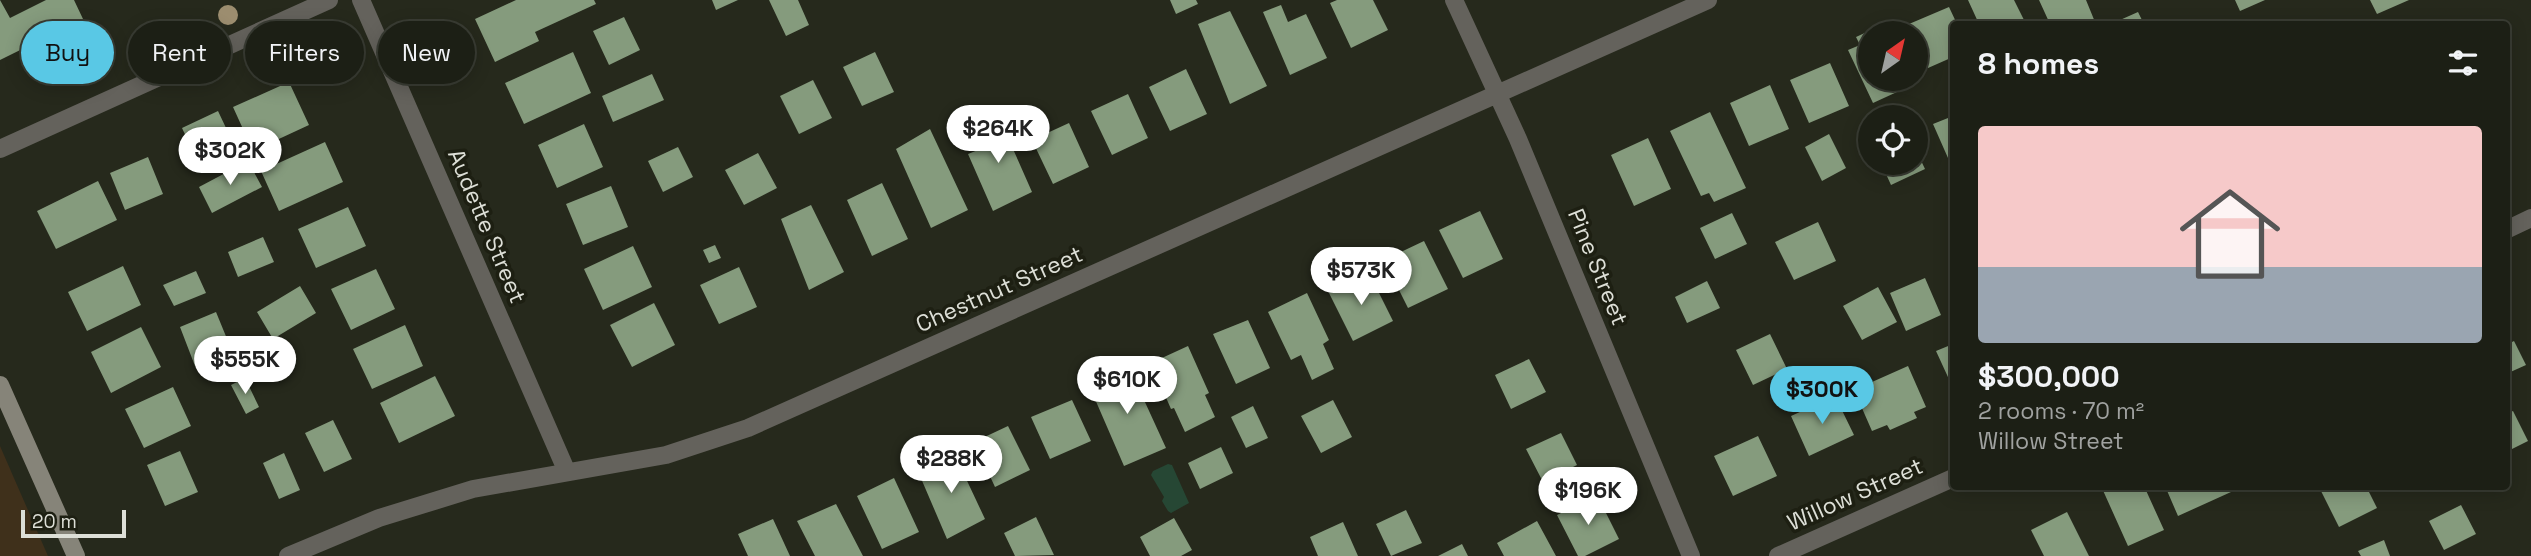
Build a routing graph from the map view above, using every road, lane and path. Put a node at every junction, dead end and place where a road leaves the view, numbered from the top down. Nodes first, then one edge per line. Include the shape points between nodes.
1 (330, 0) edge
2 (360, 0) edge
3 (1454, 0) edge
4 (1708, 0) edge
5 (1497, 93) junction
6 (0, 149) edge
7 (2531, 218) edge
8 (2510, 228) edge
9 (0, 385) edge
10 (567, 472) junction
11 (1950, 479) edge
12 (76, 556) edge
13 (288, 556) edge
14 (1691, 556) edge
15 (1778, 556) edge

1 - 6 street
2 - 10 street, Audette Street
3 - 5 street, Pine Street
4 - 5 street, Chestnut Street
5 - 10 street, Chestnut Street via 748,428 666,455
5 - 14 street, Pine Street
7 - 8 street
9 - 12 main road
10 - 13 street, Chestnut Street via 473,489 391,514
11 - 15 street, Willow Street

